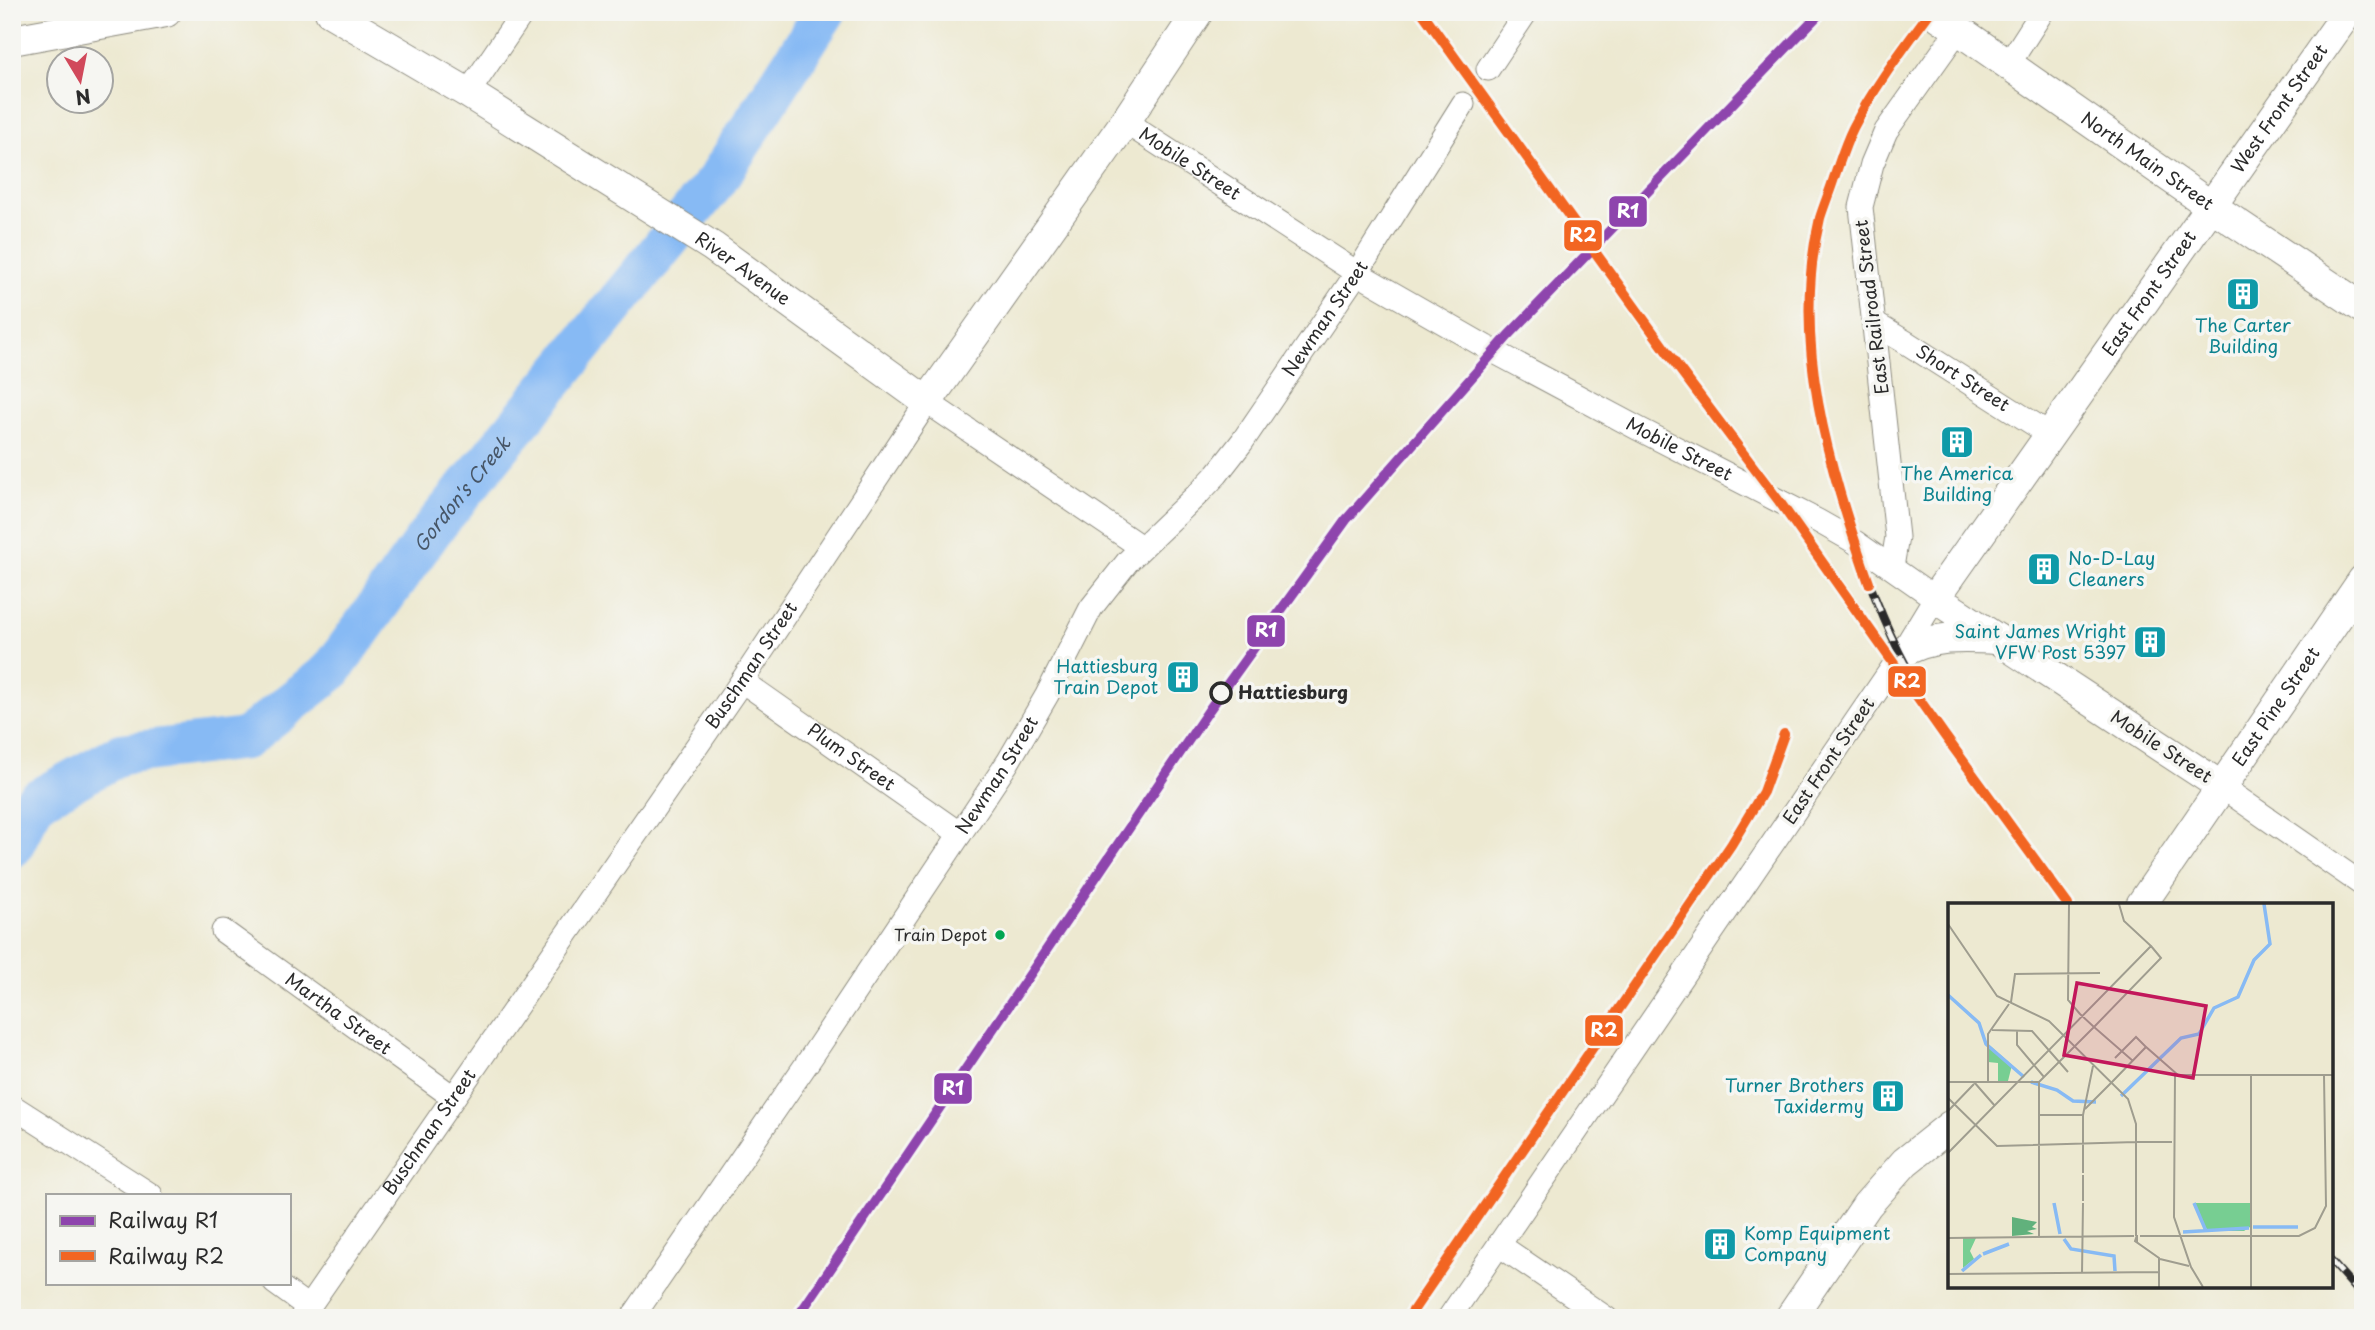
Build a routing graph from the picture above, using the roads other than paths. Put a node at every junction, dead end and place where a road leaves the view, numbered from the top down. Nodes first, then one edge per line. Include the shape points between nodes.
1 (166, 12) edge
2 (523, 12) edge
3 (1198, 12) edge
4 (1526, 12) edge
5 (1933, 12) edge
6 (2042, 12) edge
7 (2348, 12) edge
8 (337, 14) edge
9 (1958, 30) junction
10 (12, 40) edge
11 (2008, 65) junction
12 (1488, 69) dead end
13 (468, 93) junction
14 (1463, 104) dead end
15 (1125, 122) junction
16 (2211, 206) junction
17 (1357, 273) junction
18 (2363, 308) edge
19 (1875, 324) junction
20 (927, 402) junction
21 (2051, 435) junction
22 (1141, 547) junction
23 (1892, 567) junction
24 (2363, 580) edge
25 (1935, 598) junction
26 (1997, 639) junction
27 (1900, 654) junction
28 (742, 681) junction
29 (2222, 787) junction
30 (960, 834) junction
31 (2363, 885) edge
32 (2142, 903) edge
33 (223, 931) dead end
34 (453, 1097) junction
35 (12, 1106) edge
36 (1948, 1128) edge
37 (149, 1194) edge
38 (1499, 1245) junction
39 (276, 1284) edge
40 (304, 1312) edge
41 (632, 1318) edge
42 (1449, 1318) edge
43 (1606, 1318) edge
44 (1790, 1318) edge

1 - 10 main road
2 - 13 street
3 - 15 main road, Buschman Street
4 - 12 street
5 - 9 main road, North Main Street
6 - 11 street
7 - 16 main road, West Front Street
8 - 13 main road, River Avenue
9 - 11 main road, North Main Street
9 - 19 street, East Railroad Street via 1886,131 1865,185 1861,217
11 - 16 main road, North Main Street
13 - 20 main road, River Avenue via 713,247
14 - 17 street, Newman Street
15 - 17 street, Mobile Street
15 - 20 main road, Buschman Street
16 - 18 main road, North Main Street
16 - 21 main road, East Front Street
17 - 22 street, Newman Street via 1217,474
17 - 23 street, Mobile Street via 1626,423 1818,521
19 - 21 street, Short Street
19 - 23 street, East Railroad Street via 1897,537
20 - 22 street, River Avenue
20 - 28 street, Buschman Street
21 - 25 main road, East Front Street
22 - 30 street, Newman Street via 1091,608 1047,695
23 - 25 street, Mobile Street
24 - 29 main road, East Pine Street
25 - 26 main road, Mobile Street
25 - 27 street, East Front Street
26 - 27 main road via 1925,642
26 - 29 main road, Mobile Street
27 - 38 street, East Front Street
28 - 30 street, Plum Street
28 - 34 street, Buschman Street
29 - 31 street, Mobile Street
29 - 32 main road, East Pine Street
30 - 41 street, Newman Street
33 - 34 street, Martha Street
34 - 40 street, Buschman Street
35 - 37 street
36 - 44 main road via 1905,1162 1867,1205
38 - 42 street, East Front Street
38 - 43 street
39 - 40 street

